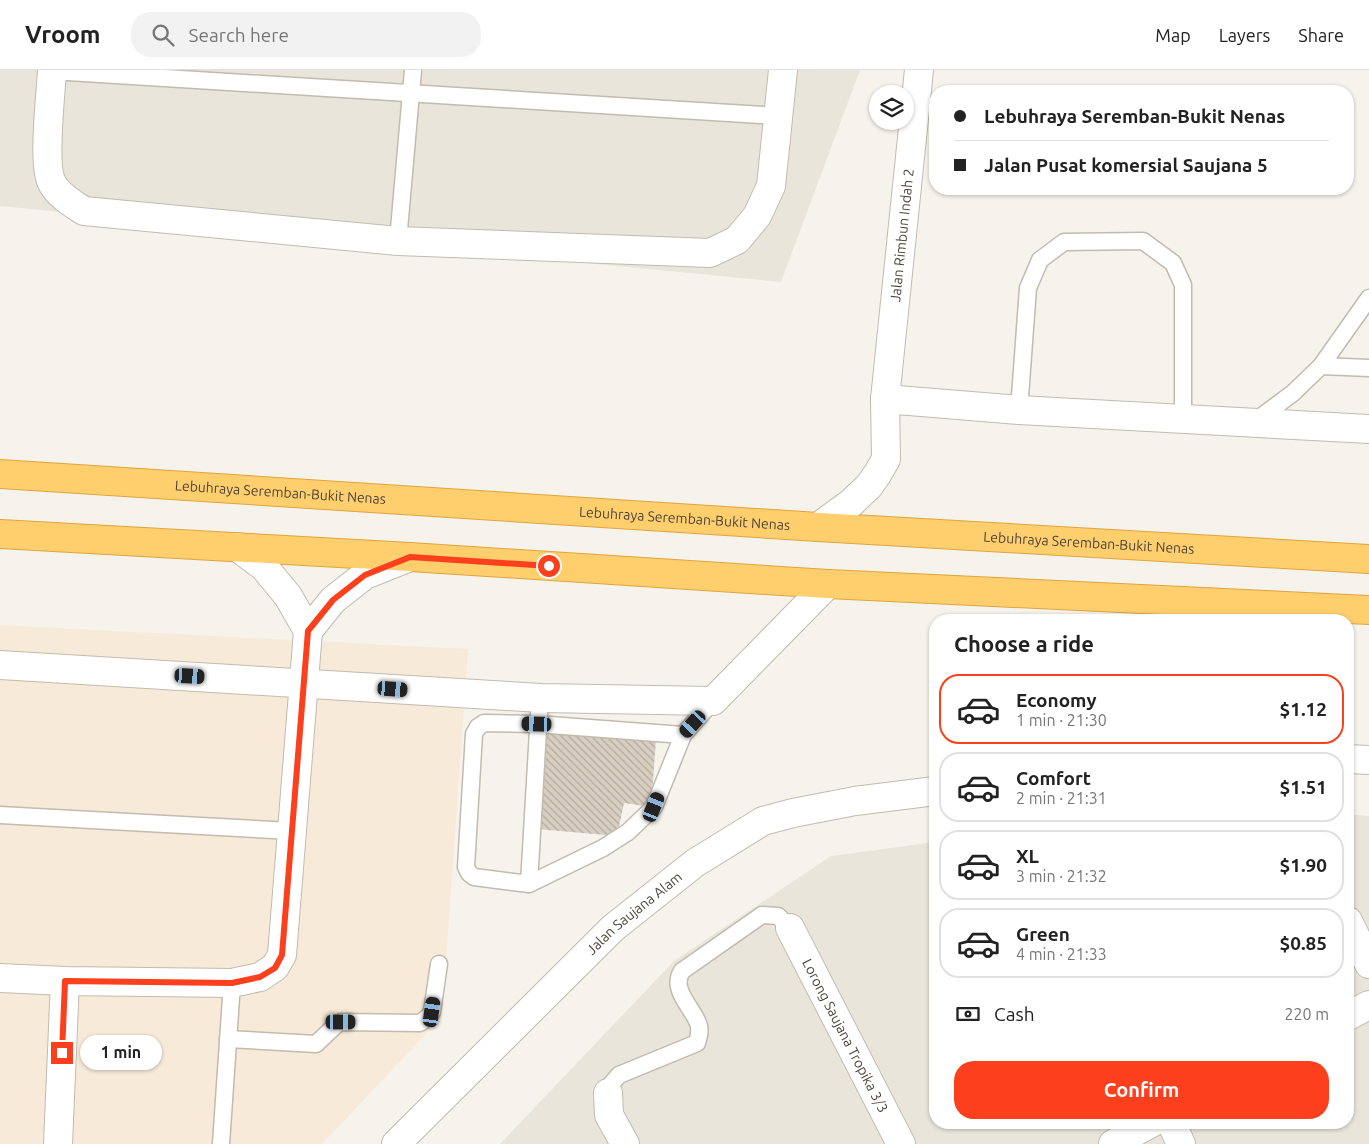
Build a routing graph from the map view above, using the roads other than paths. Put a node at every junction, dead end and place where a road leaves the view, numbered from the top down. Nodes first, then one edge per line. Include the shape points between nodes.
1 (413, 70) edge
2 (783, 70) edge
3 (919, 70) edge
4 (52, 71) edge
5 (411, 94) junction
6 (778, 116) junction
7 (398, 241) junction
8 (1369, 298) edge
9 (1321, 366) junction
10 (1369, 368) edge
11 (885, 399) junction
12 (1019, 410) junction
13 (1184, 420) junction
14 (1252, 423) junction
15 (1369, 429) edge
16 (0, 474) edge
17 (818, 527) junction
18 (0, 534) edge
19 (237, 547) junction
20 (410, 557) junction
21 (1369, 559) edge
22 (828, 584) junction
23 (1369, 610) edge
24 (308, 631) junction
25 (0, 665) edge
26 (304, 683) junction
27 (713, 701) junction
28 (539, 711) junction
29 (683, 735) junction
30 (1354, 759) edge
31 (1369, 760) edge
32 (929, 791) edge
33 (0, 815) edge
34 (292, 831) junction
35 (529, 884) junction
36 (790, 928) joint
37 (1354, 933) edge
38 (439, 964) dead end
39 (1369, 964) edge
40 (0, 978) edge
41 (65, 981) junction
42 (232, 983) junction
43 (1369, 1005) edge
44 (1354, 1013) edge
45 (228, 1039) junction
46 (608, 1093) joint
47 (1140, 1129) edge
48 (1174, 1129) edge
49 (58, 1144) edge
50 (221, 1144) edge
51 (396, 1144) edge
52 (625, 1144) edge
53 (901, 1144) edge
54 (1113, 1144) edge
55 (1182, 1144) edge

1 - 5 lane
2 - 6 street
3 - 11 street, Jalan Rimbun Indah 2
4 - 5 lane
4 - 7 street via 47,163 52,183 84,211
5 - 6 lane
5 - 7 lane
6 - 7 street via 771,186 757,216 737,240 710,252
8 - 9 lane
9 - 10 lane
9 - 14 lane via 1293,393
11 - 12 street
11 - 17 street, Jalan Rimbun Indah 2 via 886,459 868,486 851,503
12 - 13 street
12 - 13 lane via 1028,288 1040,260 1064,242 1143,242 1173,263 1183,285
13 - 14 street
14 - 15 street
16 - 17 highway, Lebuhraya Seremban-Bukit Nenas
17 - 21 highway, Lebuhraya Seremban-Bukit Nenas
18 - 19 highway
19 - 20 highway
19 - 24 street via 264,568 288,596
20 - 22 highway
20 - 24 street via 365,575 333,600
22 - 23 highway
22 - 27 street
24 - 26 street
25 - 26 street
26 - 28 street
26 - 34 street
27 - 28 street
27 - 29 lane
28 - 29 lane
28 - 35 lane
28 - 35 lane via 484,722 474,734 466,867 474,878
29 - 35 lane via 654,807 628,832 603,848
30 - 31 street
32 - 51 street, Jalan Saujana Alam via 855,801 763,821 694,863 613,928
33 - 34 lane
34 - 42 street via 282,955 275,968 260,977
36 - 46 lane via 778,916 762,915 682,971 679,989 698,1024 700,1034 697,1043 619,1075
36 - 53 street, Lorong Saujana Tropika 3/3
37 - 39 street
38 - 45 lane via 432,1012 420,1023 341,1022 316,1044
40 - 41 street
41 - 42 street
41 - 49 street
42 - 45 lane
43 - 44 street
45 - 50 lane
46 - 52 street via 609,1114
47 - 54 street
48 - 55 street

